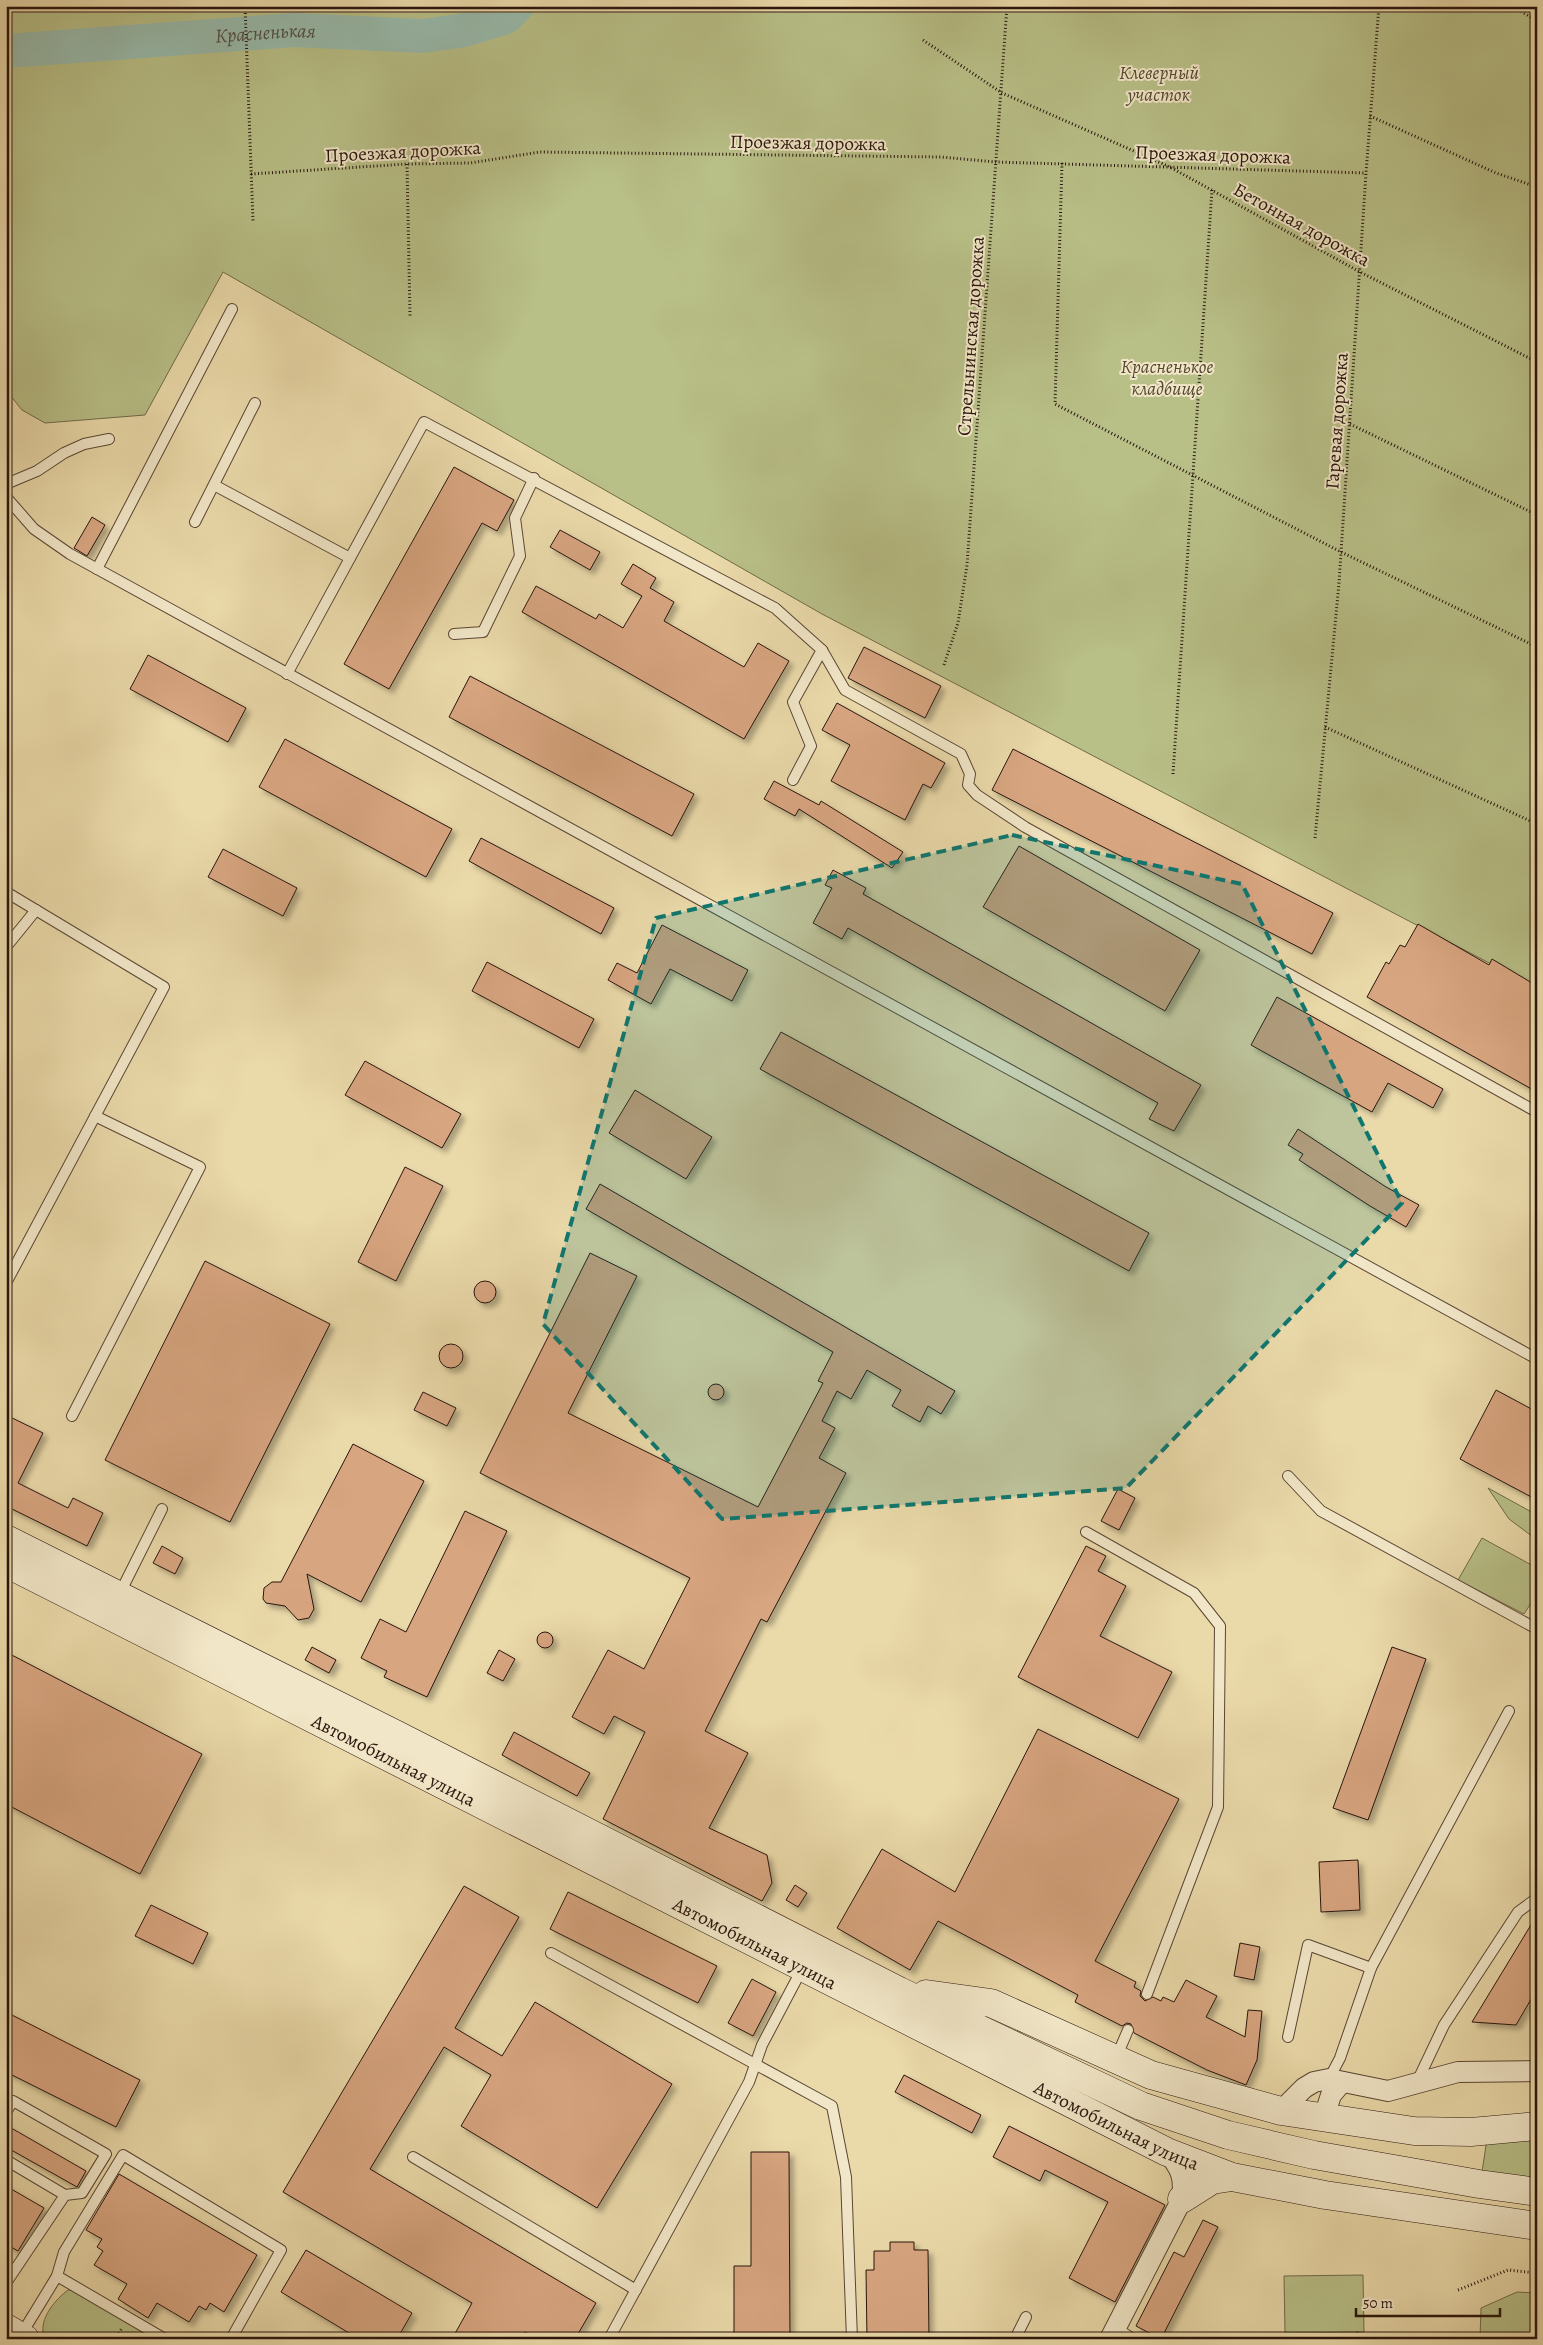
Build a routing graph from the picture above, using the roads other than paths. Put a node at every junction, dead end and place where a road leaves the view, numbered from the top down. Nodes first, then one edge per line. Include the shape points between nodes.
1 (232, 309) dead end
2 (255, 403) dead end
3 (109, 439) dead end
4 (534, 478) junction
5 (6, 484) edge
6 (214, 485) junction
7 (6, 497) edge
8 (195, 522) dead end
9 (350, 558) junction
10 (97, 569) junction
11 (454, 634) dead end
12 (822, 650) junction
13 (287, 674) junction
14 (793, 780) dead end
15 (6, 892) edge
16 (36, 910) junction
17 (6, 947) edge
18 (1537, 1112) edge
19 (95, 1116) junction
20 (6, 1283) edge
21 (1537, 1359) edge
22 (72, 1416) dead end
23 (1288, 1476) dead end
24 (162, 1509) dead end
25 (1086, 1532) dead end
26 (6, 1539) edge
27 (6, 1562) edge
28 (118, 1596) junction
29 (1537, 1629) edge
30 (1509, 1711) dead end
31 (1537, 1898) edge
32 (551, 1953) dead end
33 (803, 1968) junction
34 (1371, 1968) junction
35 (899, 1991) junction
36 (1147, 1994) dead end
37 (1128, 2030) dead end
38 (1288, 2037) dead end
39 (1116, 2059) junction
40 (755, 2066) junction
41 (1537, 2071) edge
42 (1336, 2080) junction
43 (1416, 2084) junction
44 (1281, 2111) junction
45 (6, 2112) edge
46 (1324, 2117) junction
47 (1537, 2126) edge
48 (1167, 2152) junction
49 (413, 2157) dead end
50 (6, 2160) edge
51 (1232, 2177) junction
52 (1537, 2192) edge
53 (65, 2195) junction
54 (1182, 2199) junction
55 (1537, 2226) edge
56 (56, 2276) junction
57 (7, 2279) edge
58 (636, 2290) junction
59 (1026, 2317) dead end
60 (1113, 2333) edge
61 (17, 2334) edge
62 (165, 2339) edge
63 (231, 2339) edge
64 (609, 2339) edge
65 (852, 2339) edge
66 (1015, 2339) edge
67 (1132, 2339) edge

1 - 10 lane
2 - 6 lane
3 - 5 lane via 77,447 37,471
4 - 9 lane via 424,422
4 - 11 lane via 515,518 520,556 483,632
4 - 12 lane via 775,608
6 - 8 lane
6 - 9 lane
7 - 10 lane via 34,529
9 - 13 lane
10 - 13 lane
12 - 14 lane via 793,702 811,746
12 - 18 lane via 844,690 961,754 970,774 968,784 977,795 1025,827
13 - 21 lane
15 - 16 lane
16 - 17 lane
16 - 19 lane via 164,987
19 - 20 lane
19 - 22 lane via 200,1167
23 - 29 lane via 1320,1510
24 - 28 lane
25 - 36 lane via 1194,1592 1220,1626 1218,1807
26 - 28 main road, Автомобильная улица
27 - 33 main road, Автомобильная улица
28 - 35 main road, Автомобильная улица
30 - 34 lane
31 - 43 lane via 1518,1912 1481,1968 1444,2025
32 - 40 lane
33 - 40 lane via 762,2045
33 - 48 main road, Автомобильная улица
34 - 38 lane via 1308,1945
34 - 42 lane via 1340,2058
35 - 39 main road via 991,2003
35 - 52 main road, Автомобильная улица via 1141,2106 1228,2134 1314,2155
37 - 39 lane
39 - 44 main road via 1151,2075
40 - 58 lane
40 - 65 lane via 832,2106 846,2177
41 - 43 street via 1458,2072
42 - 43 street via 1388,2091
42 - 44 street via 1314,2082
42 - 46 street
44 - 46 main road
45 - 53 lane via 13,2100 106,2154 82,2193
46 - 47 main road via 1414,2131 1471,2132
48 - 51 main road, Автомобильная улица
48 - 54 street via 1184,2179
49 - 58 lane
50 - 53 lane
51 - 54 main road via 1212,2180
51 - 55 main road, Автомобильная улица via 1325,2195
53 - 57 lane
54 - 60 street
56 - 61 lane
56 - 62 lane
56 - 63 lane via 64,2252 123,2155 281,2250
58 - 64 lane
59 - 66 lane
60 - 67 lane

